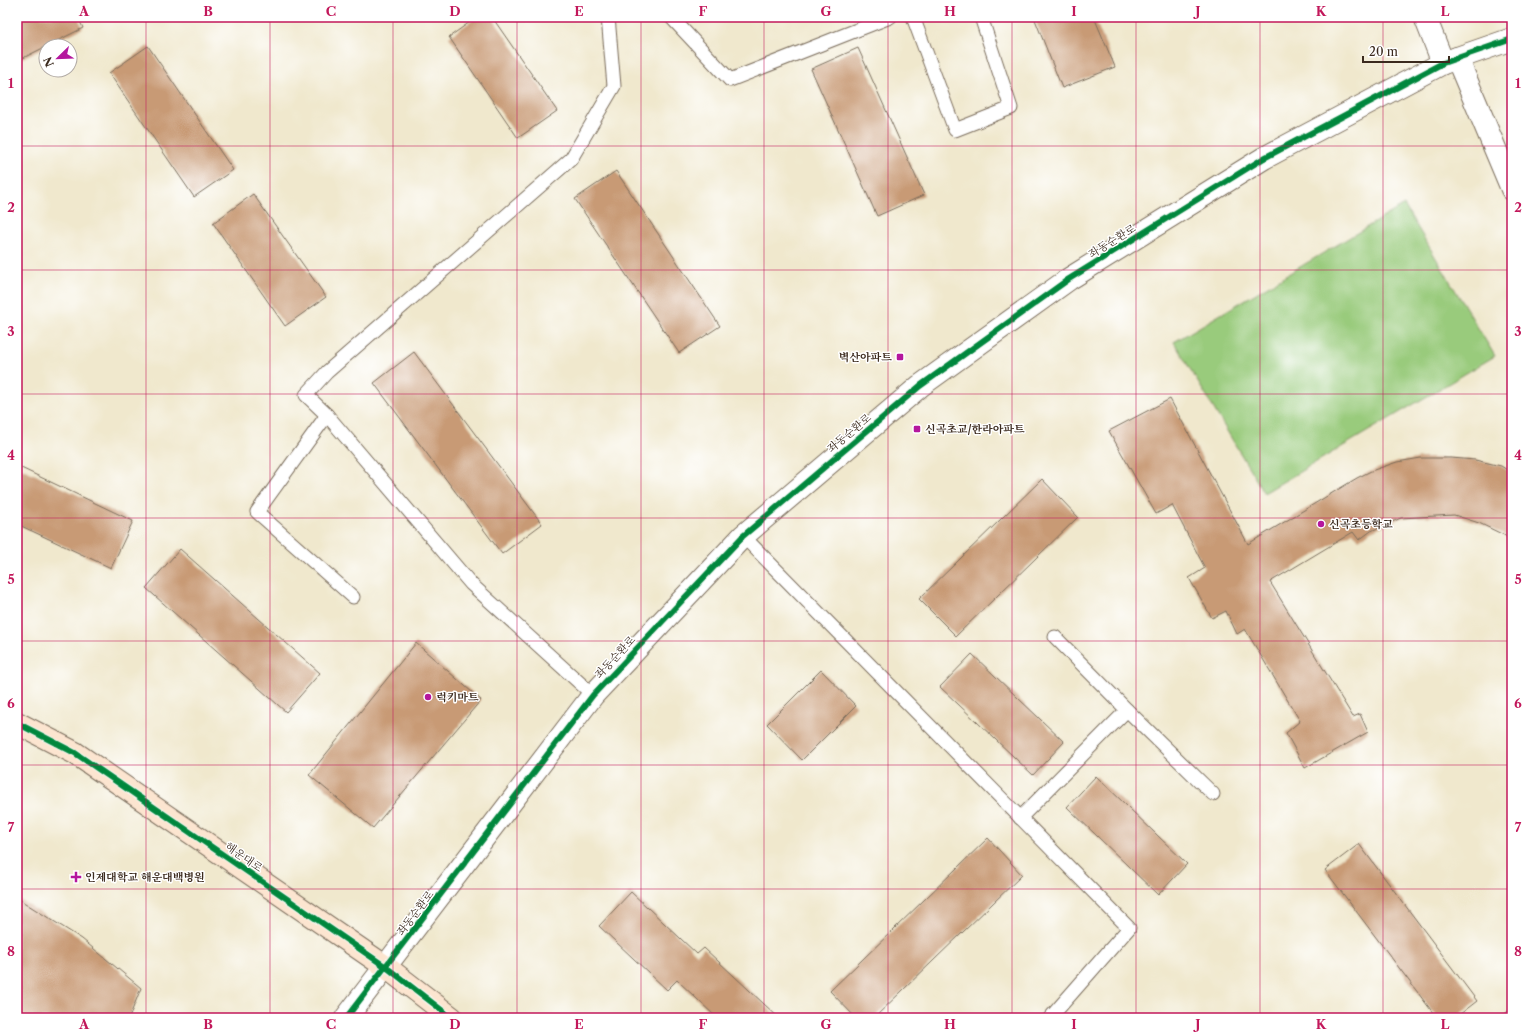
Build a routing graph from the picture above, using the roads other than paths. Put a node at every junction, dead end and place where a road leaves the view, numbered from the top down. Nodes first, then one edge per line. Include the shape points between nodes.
1 (608, 17) edge
2 (671, 17) edge
3 (890, 17) edge
4 (913, 17) edge
5 (981, 17) edge
6 (1425, 17) edge
7 (1512, 39) edge
8 (1450, 60) junction
9 (1512, 190) edge
10 (327, 415) junction
11 (743, 536) junction
12 (353, 597) dead end
13 (1055, 637) dead end
14 (593, 695) junction
15 (1127, 710) junction
16 (17, 723) edge
17 (1213, 794) dead end
18 (1020, 818) junction
19 (386, 967) junction
20 (346, 1018) edge
21 (452, 1018) edge
22 (1050, 1018) edge

1 - 10 lane via 614,86 571,159 327,372 306,395
2 - 3 lane via 730,80
4 - 5 lane via 956,130 1011,108
6 - 8 street
7 - 8 street, 좌동순환로
8 - 9 street
8 - 11 street, 좌동순환로 via 1264,158 1069,279 920,386
10 - 12 lane via 257,512
10 - 14 lane via 471,584
11 - 14 street, 좌동순환로
11 - 18 lane
13 - 15 lane
14 - 19 street, 좌동순환로
15 - 17 lane
15 - 18 lane
16 - 19 main road, 해운대로 via 75,753
18 - 22 lane via 1129,928
19 - 20 street, 좌동순환로
19 - 21 main road, 해운대로

